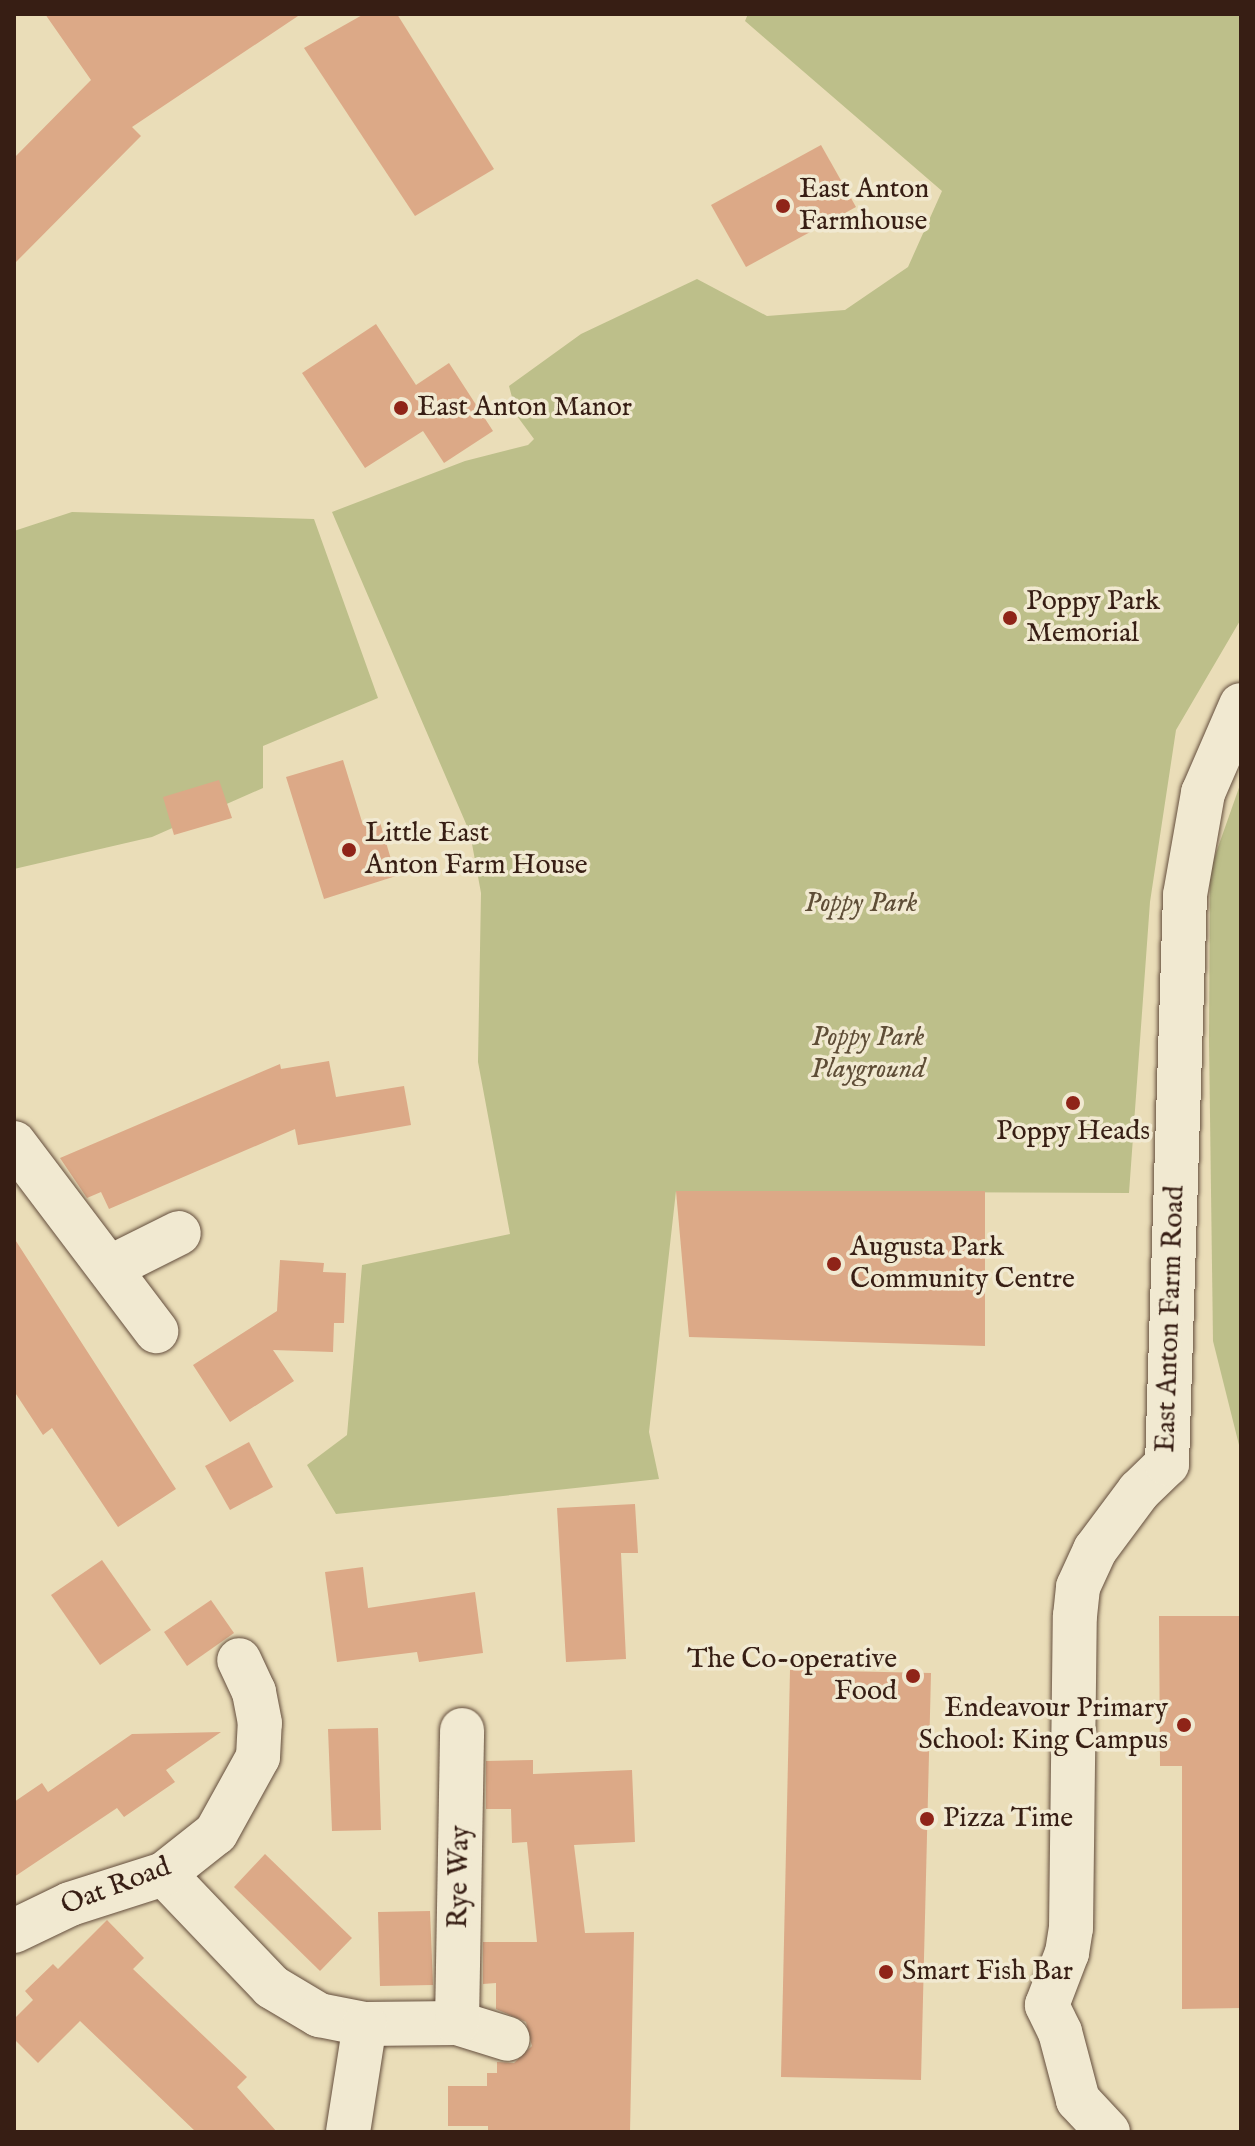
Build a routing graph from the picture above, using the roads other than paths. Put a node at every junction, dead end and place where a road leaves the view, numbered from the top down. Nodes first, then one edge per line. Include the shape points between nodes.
1 (1241, 705) edge
2 (14, 1143) edge
3 (179, 1233) dead end
4 (109, 1268) junction
5 (156, 1331) dead end
6 (239, 1660) dead end
7 (462, 1730) dead end
8 (164, 1874) junction
9 (14, 1931) edge
10 (457, 2023) junction
11 (365, 2024) junction
12 (508, 2039) dead end
13 (348, 2132) edge
14 (1108, 2132) edge

1 - 14 street, East Anton Farm Road via 1203,793 1185,895 1167,1464 1139,1491 1095,1550 1078,1587 1075,1616 1071,1928 1047,2005 1078,2100
2 - 4 street
3 - 4 street
4 - 5 street
6 - 8 street, Oat Road via 254,1692 260,1723 258,1757 216,1833
7 - 10 street, Rye Way
8 - 9 street, Oat Road via 70,1904
8 - 11 street via 272,1987 319,2015
10 - 11 street
10 - 12 street
11 - 13 street

